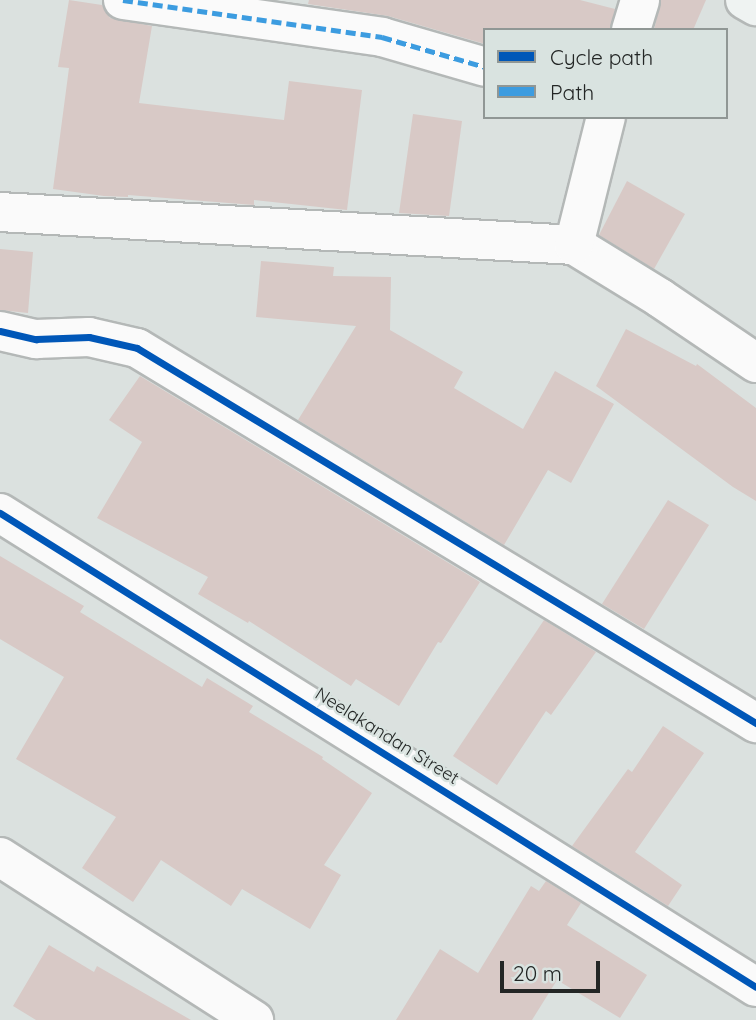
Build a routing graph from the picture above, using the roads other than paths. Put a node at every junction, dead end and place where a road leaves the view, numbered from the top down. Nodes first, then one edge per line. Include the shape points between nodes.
1 (123, 0) edge
2 (640, 0) edge
3 (745, 0) edge
4 (756, 6) edge
5 (632, 28) edge
6 (483, 66) edge
7 (606, 119) edge
8 (0, 212) edge
9 (574, 245) junction
10 (0, 331) edge
11 (756, 363) edge
12 (0, 513) edge
13 (756, 723) edge
14 (0, 857) edge
15 (756, 987) edge
16 (254, 1020) edge

1 - 6 street via 382,37
2 - 5 street
3 - 4 main road
7 - 9 street
8 - 9 street
9 - 11 street
10 - 13 street via 36,339 89,337 137,348
12 - 15 street, Neelakandan Street
14 - 16 street

